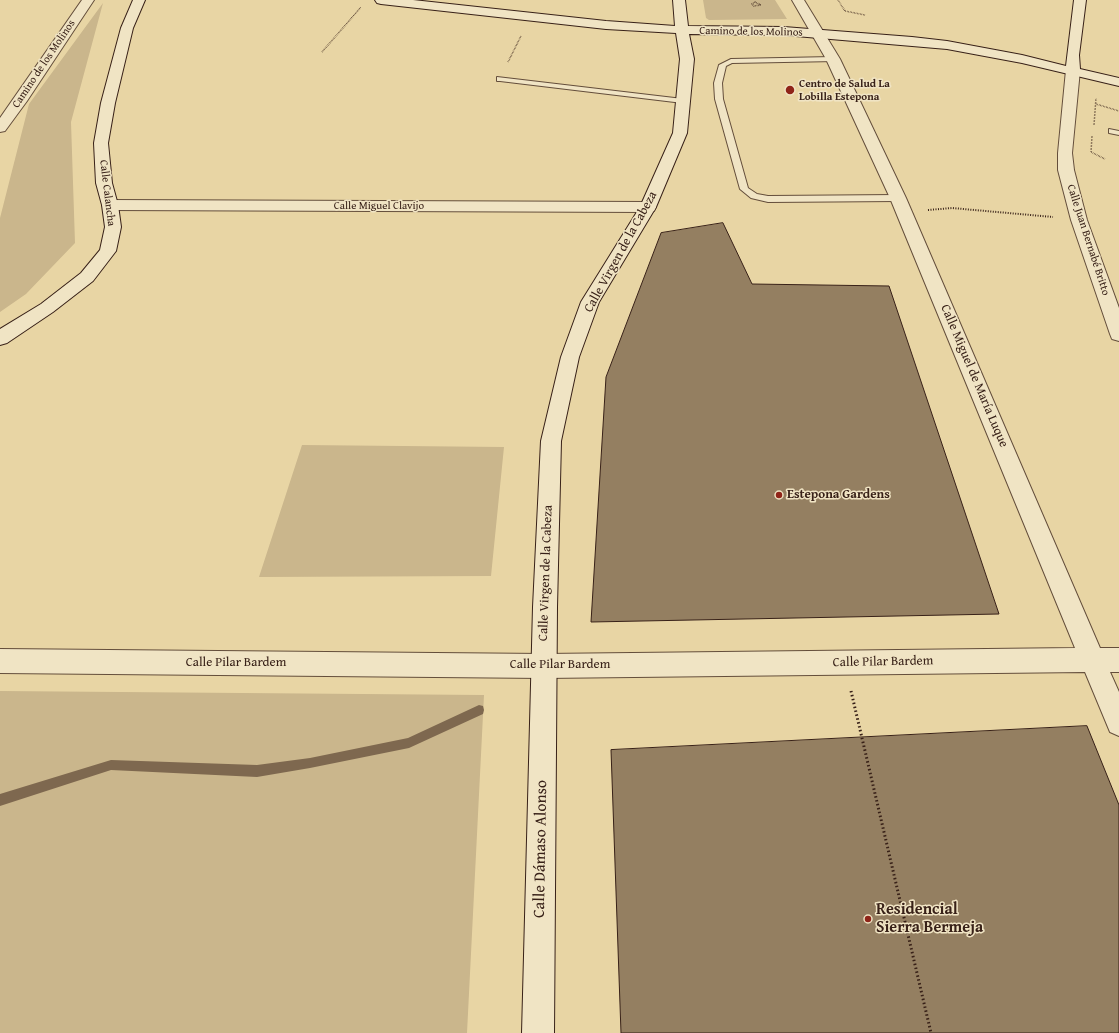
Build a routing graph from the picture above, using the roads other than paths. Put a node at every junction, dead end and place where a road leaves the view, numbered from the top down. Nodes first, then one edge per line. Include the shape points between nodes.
1 (88, 0) edge
2 (139, 0) edge
3 (381, 0) edge
4 (679, 0) edge
5 (798, 0) edge
6 (1080, 0) edge
7 (682, 30) junction
8 (818, 34) junction
9 (833, 59) junction
10 (1073, 70) junction
11 (500, 79) road end
12 (1119, 82) edge
13 (683, 101) junction
14 (0, 128) edge
15 (110, 205) junction
16 (901, 205) junction
17 (648, 207) junction
18 (1119, 334) edge
19 (0, 338) edge
20 (1094, 660) junction
21 (1119, 660) edge
22 (0, 661) edge
23 (544, 666) junction
24 (1119, 723) edge
25 (538, 1033) edge

1 - 14 street, Camino de los Molinos
2 - 15 street, Calle Calancha via 127,28 101,143 104,183
3 - 7 street, Camino de los Molinos via 606,25
4 - 7 street, Calle Virgen de la Cabeza
5 - 8 street, Calle Miguel de María Luque
6 - 10 street, Calle Juan Bernabé Britto
7 - 8 street, Camino de los Molinos
7 - 13 street, Calle Virgen de la Cabeza via 687,59
8 - 9 street, Calle Miguel de María Luque
8 - 10 street, Camino de los Molinos via 947,45
9 - 16 street, Calle Miguel de María Luque
9 - 16 lane via 731,60 723,65 718,83 719,99 744,189 754,196 768,199
10 - 12 street, Camino de los Molinos
10 - 18 street, Calle Juan Bernabé Britto via 1065,153 1066,170 1079,220
11 - 13 lane
13 - 17 street, Calle Virgen de la Cabeza via 680,133
15 - 17 street, Calle Miguel Clavijo
15 - 19 street, Calle Calancha via 113,227 108,251 87,277 47,308
16 - 20 street, Calle Miguel de María Luque
17 - 23 street, Calle Virgen de la Cabeza via 590,302 570,357 551,441 546,532
20 - 21 street, Calle Pilar Bardem
20 - 23 street, Calle Pilar Bardem
20 - 24 street, Calle Miguel de María Luque
22 - 23 street, Calle Pilar Bardem
23 - 25 street, Calle Dámaso Alonso

